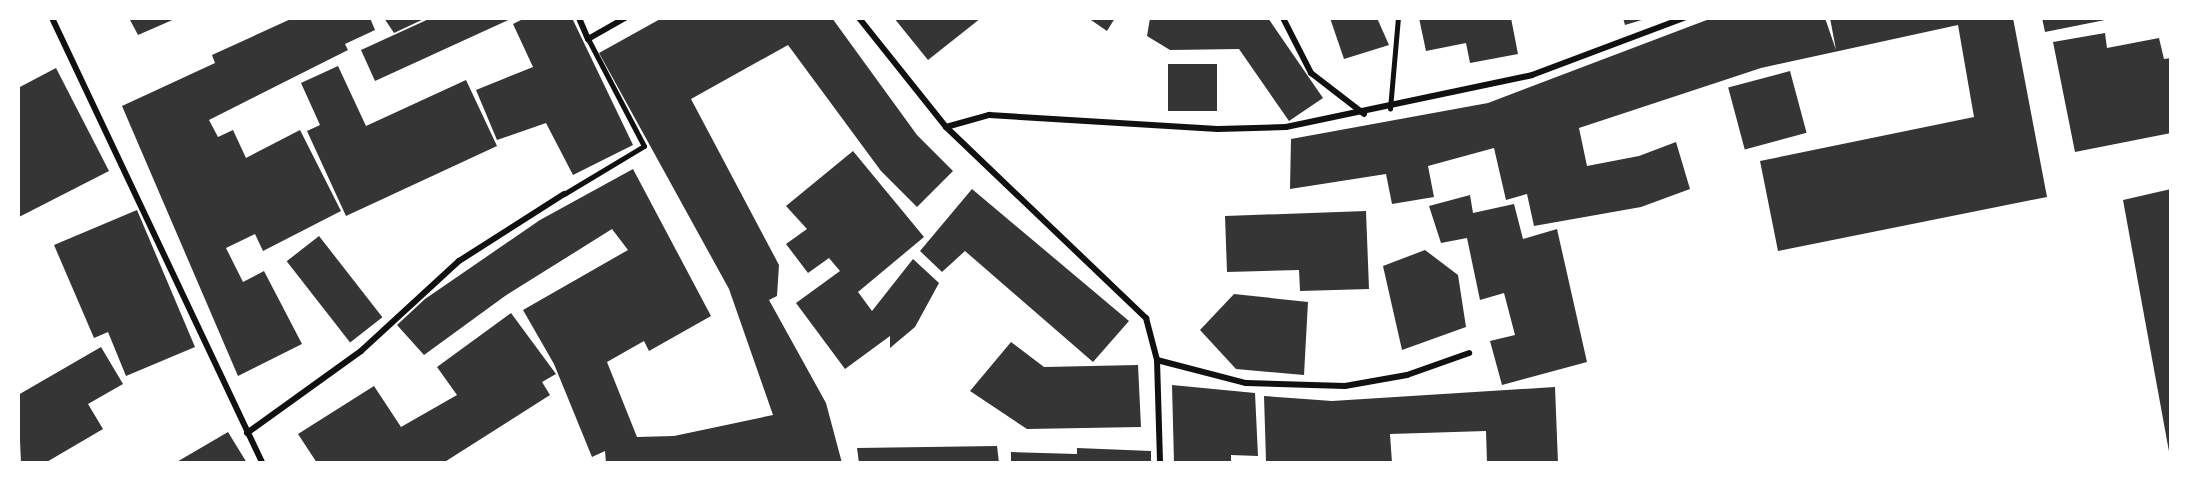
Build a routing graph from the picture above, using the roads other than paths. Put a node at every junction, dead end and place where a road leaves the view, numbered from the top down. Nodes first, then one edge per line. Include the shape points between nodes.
1 (52, 18) edge
2 (579, 18) edge
3 (625, 18) edge
4 (859, 18) edge
5 (1283, 18) edge
6 (1398, 18) edge
7 (1684, 18) edge
8 (588, 39) junction
9 (1390, 109) junction
10 (1364, 114) junction
11 (946, 126) junction
12 (564, 194) joint
13 (1469, 353) dead end
14 (1157, 360) junction
15 (247, 433) junction
16 (262, 463) edge
17 (1160, 463) edge

1 - 15 street
2 - 8 street
3 - 8 street
4 - 11 street
5 - 10 street via 1311,73
6 - 9 lane
7 - 9 street via 1532,75
8 - 12 street via 644,146
9 - 10 street
10 - 11 street via 1286,127 1230,129 989,116
11 - 14 street via 1146,318
12 - 15 street via 459,261 361,351
13 - 14 street via 1407,375 1345,386 1246,383
14 - 17 street
15 - 16 street

